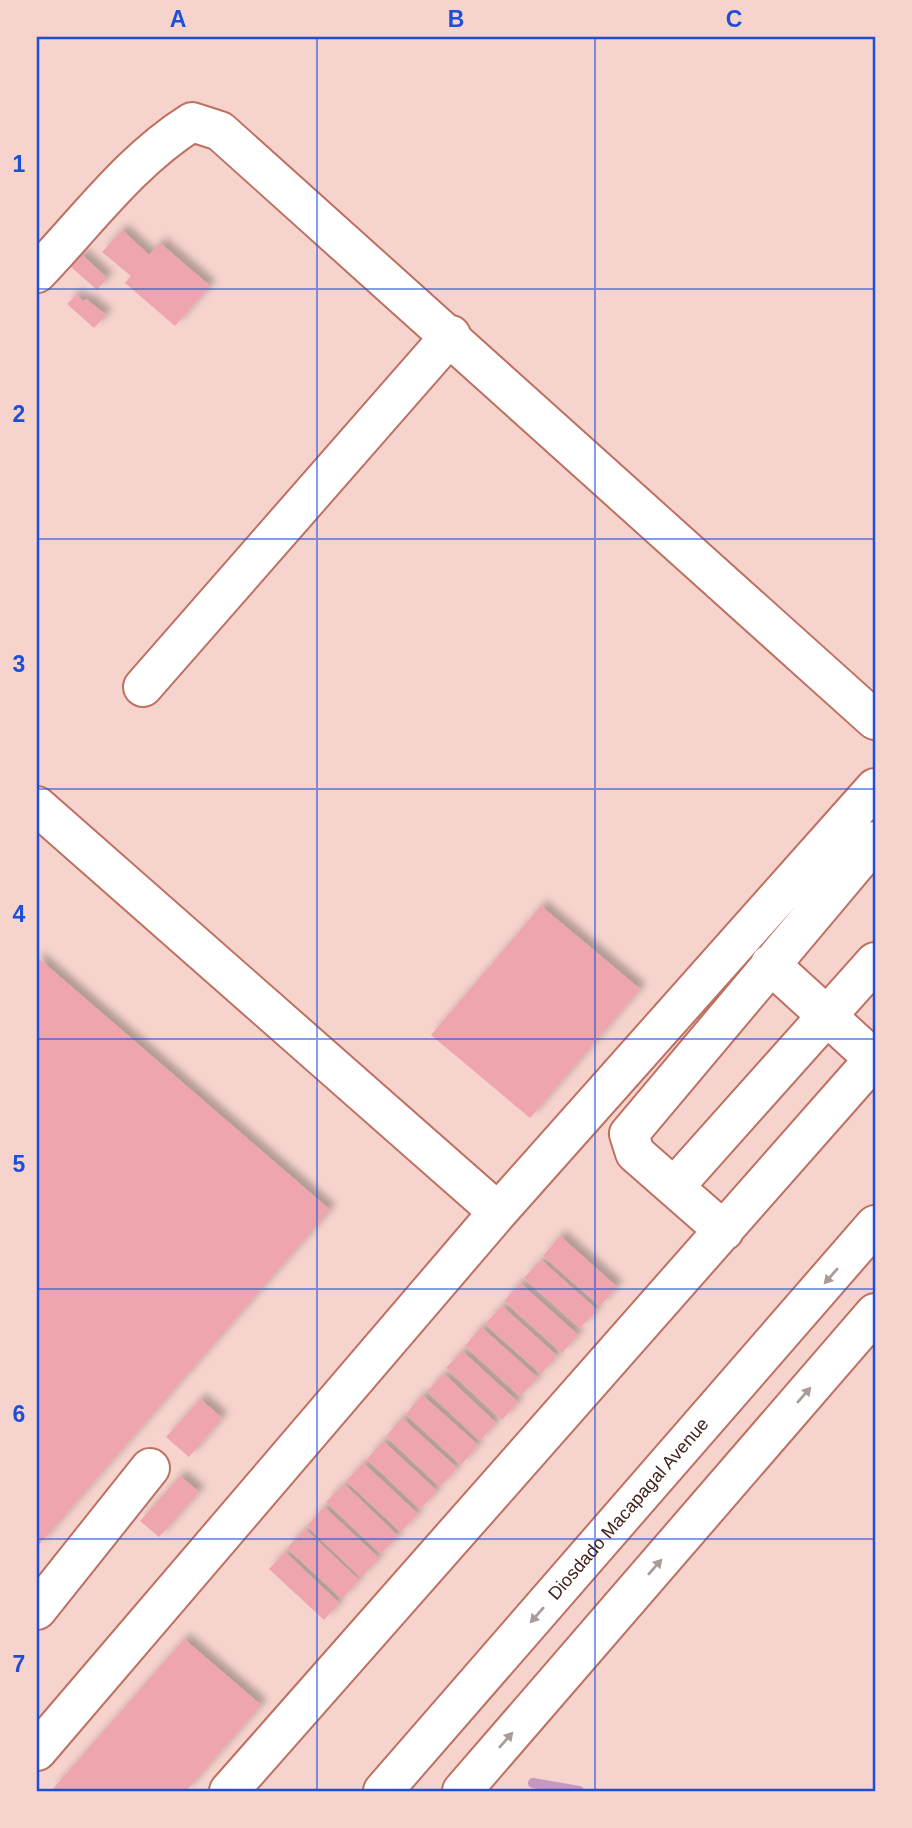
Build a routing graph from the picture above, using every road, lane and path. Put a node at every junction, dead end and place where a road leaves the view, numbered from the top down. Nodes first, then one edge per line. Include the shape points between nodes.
1 (37, 273) edge
2 (451, 335) junction
3 (143, 687) dead end
4 (875, 720) edge
5 (875, 788) edge
6 (37, 806) edge
7 (875, 841) edge
8 (875, 962) edge
9 (770, 964) junction
10 (829, 1017) junction
11 (875, 1059) edge
12 (675, 1186) junction
13 (498, 1212) junction
14 (724, 1231) junction
15 (872, 1234) edge
16 (875, 1313) edge
17 (150, 1468) dead end
18 (37, 1610) edge
19 (37, 1751) edge
20 (229, 1791) edge
21 (383, 1791) edge
22 (462, 1791) edge

1 - 2 main road via 97,204 192,122 220,131
2 - 3 main road
2 - 4 main road
5 - 13 main road
6 - 13 main road
7 - 9 main road
8 - 10 main road
9 - 10 main road
9 - 12 main road via 629,1134 635,1153
10 - 11 main road
10 - 12 main road
11 - 14 main road
12 - 14 main road
13 - 19 main road
14 - 20 main road
15 -> 21 main road, Diosdado Macapagal Avenue
22 -> 16 main road
17 - 18 main road

